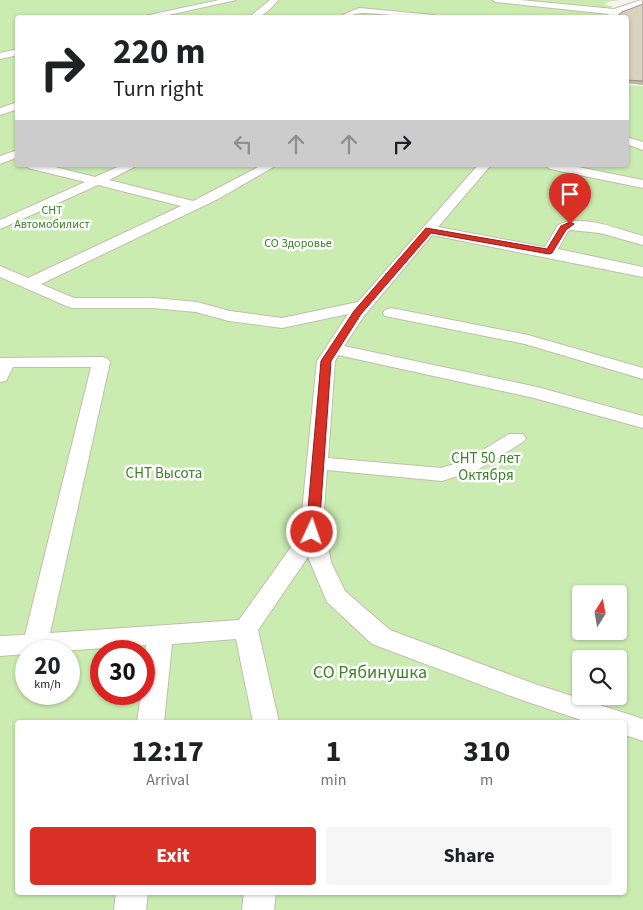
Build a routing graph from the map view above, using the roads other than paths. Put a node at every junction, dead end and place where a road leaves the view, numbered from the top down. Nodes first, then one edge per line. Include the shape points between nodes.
1 (232, 0) edge
2 (274, 0) edge
3 (496, 0) edge
4 (527, 2) edge
5 (643, 2) edge
6 (594, 11) junction
7 (154, 15) edge
8 (257, 15) edge
9 (347, 15) edge
10 (406, 15) edge
11 (588, 15) edge
12 (612, 15) edge
13 (15, 53) edge
14 (0, 56) edge
15 (15, 106) edge
16 (0, 112) edge
17 (629, 141) edge
18 (643, 146) edge
19 (40, 167) edge
20 (128, 167) edge
21 (267, 167) edge
22 (483, 167) edge
23 (560, 167) edge
24 (96, 181) junction
25 (643, 184) edge
26 (194, 205) junction
27 (0, 225) edge
28 (429, 230) junction
29 (643, 241) edge
30 (549, 252) junction
31 (0, 271) edge
32 (643, 272) edge
33 (28, 284) junction
34 (363, 306) junction
35 (391, 313) dead end
36 (334, 349) junction
37 (643, 374) edge
38 (0, 377) edge
39 (643, 422) edge
40 (516, 438) dead end
41 (318, 463) junction
42 (312, 532) junction
43 (246, 629) junction
44 (160, 635) junction
45 (36, 640) edge
46 (80, 641) edge
47 (0, 646) edge
48 (15, 646) edge
49 (151, 720) edge
50 (266, 720) edge
51 (614, 720) edge
52 (627, 725) edge
53 (643, 730) edge
54 (132, 895) edge
55 (260, 895) edge
56 (130, 910) edge
57 (258, 910) edge

1 - 7 street
2 - 8 street
3 - 4 street
4 - 6 street
5 - 12 street via 620,8
6 - 11 street
6 - 12 street
9 - 10 street via 360,10
13 - 14 street
15 - 16 street
17 - 18 street
19 - 24 street
20 - 24 street
21 - 26 street
22 - 28 street
23 - 25 street
24 - 26 street
24 - 27 street
26 - 33 street
28 - 30 street
28 - 34 street
29 - 30 street via 570,224 563,228
30 - 32 street
31 - 33 street
33 - 34 street via 71,303 197,306 229,316 282,323
34 - 36 street
35 - 37 street via 528,340
36 - 39 street via 537,393
36 - 41 street via 326,361
38 - 45 street via 6,362 101,362
40 - 41 street via 472,465 442,475
41 - 42 street
42 - 43 street
42 - 51 street via 320,562 335,596 382,637 528,692
43 - 44 street
43 - 50 street
44 - 46 street
44 - 49 street
47 - 48 street
52 - 53 street
54 - 56 street
55 - 57 street

